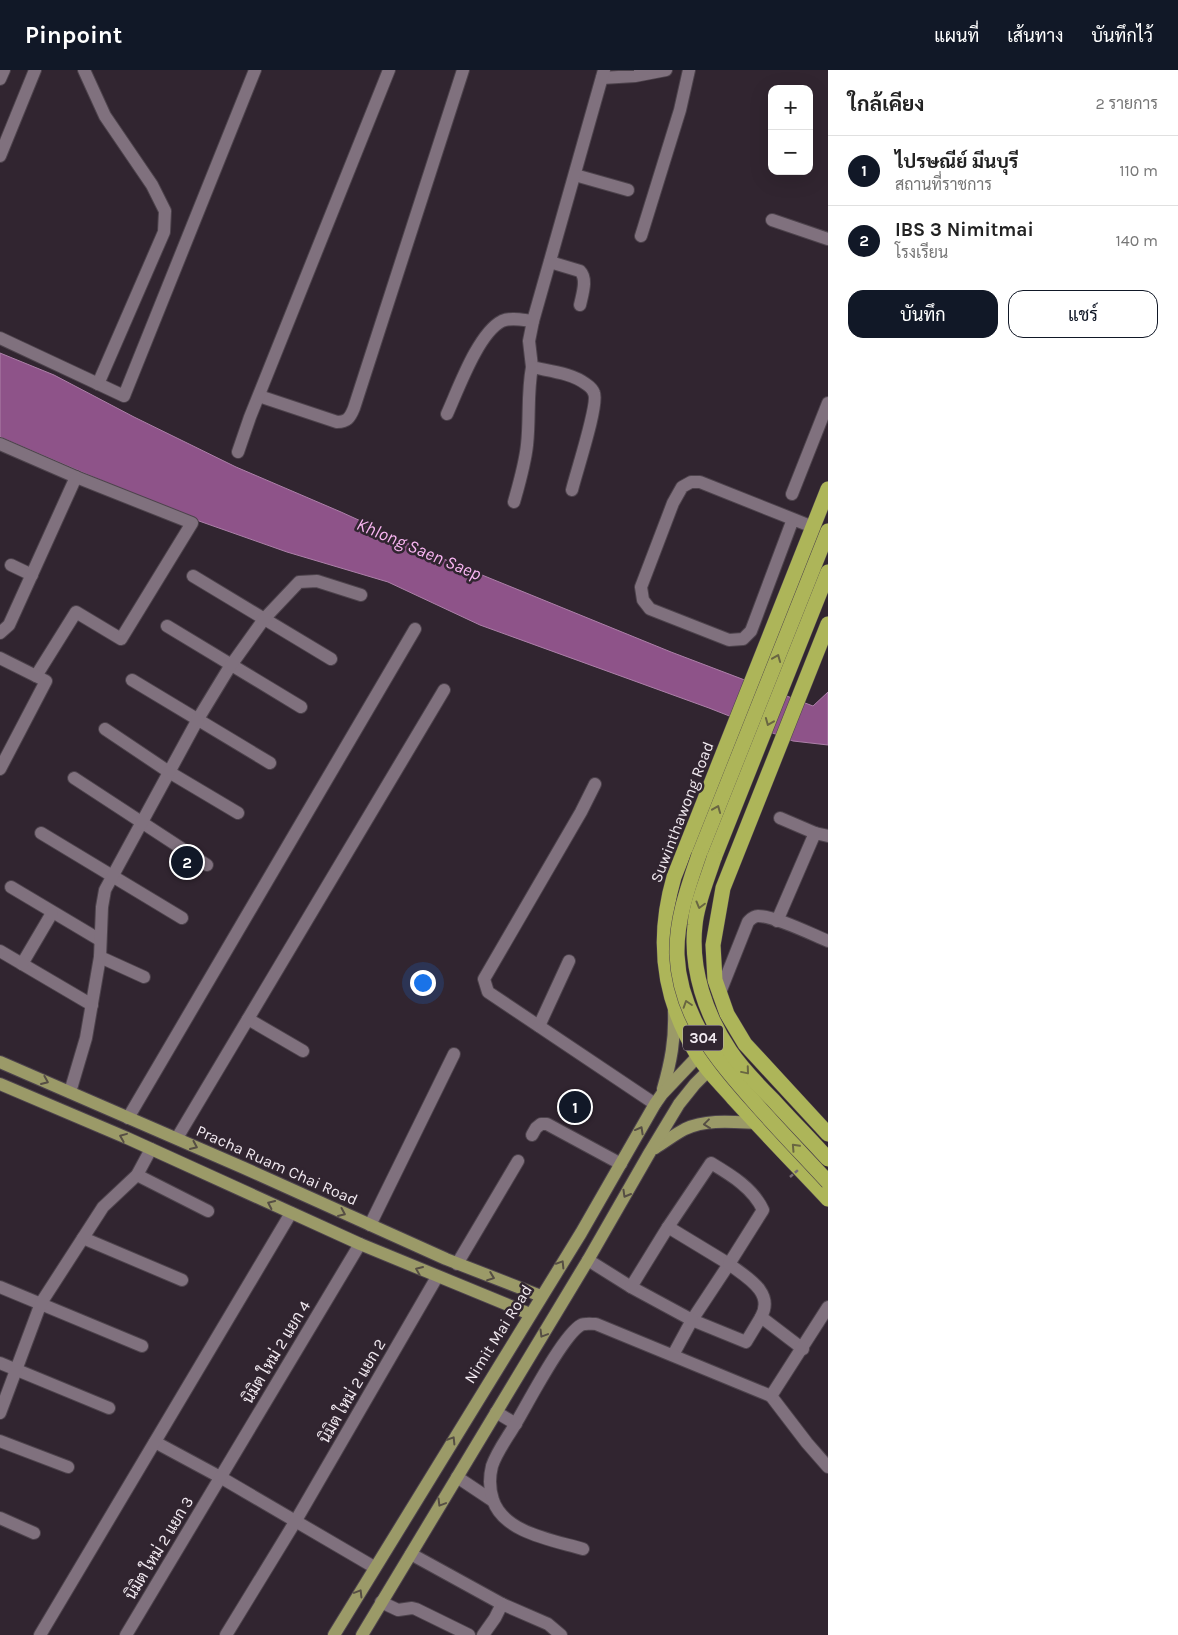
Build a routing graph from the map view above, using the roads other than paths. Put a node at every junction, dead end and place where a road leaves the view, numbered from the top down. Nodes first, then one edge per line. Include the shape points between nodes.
1 (4, 70) edge
2 (35, 70) edge
3 (84, 70) edge
4 (255, 70) edge
5 (389, 70) edge
6 (463, 70) edge
7 (666, 70) edge
8 (689, 70) edge
9 (652, 71) edge
10 (603, 74) edge
11 (0, 79) edge
12 (0, 156) edge
13 (575, 175) junction
14 (628, 190) dead end
15 (772, 220) dead end
16 (641, 236) dead end
17 (828, 239) edge
18 (550, 262) junction
19 (580, 305) dead end
20 (533, 322) junction
21 (0, 338) edge
22 (532, 367) junction
23 (98, 384) junction
24 (259, 396) junction
25 (828, 403) edge
26 (447, 414) dead end
27 (0, 444) edge
28 (238, 452) dead end
29 (76, 477) junction
30 (828, 489) edge
31 (572, 490) dead end
32 (792, 494) dead end
33 (514, 502) dead end
34 (793, 519) junction
35 (821, 529) edge
36 (11, 565) dead end
37 (828, 572) edge
38 (32, 575) junction
39 (194, 576) dead end
40 (361, 595) dead end
41 (264, 619) junction
42 (828, 624) edge
43 (167, 626) dead end
44 (416, 629) dead end
45 (0, 633) edge
46 (0, 658) edge
47 (331, 659) dead end
48 (232, 664) junction
49 (36, 676) junction
50 (132, 680) dead end
51 (444, 690) dead end
52 (301, 707) dead end
53 (198, 719) junction
54 (105, 729) dead end
55 (4, 751) edge
56 (270, 763) dead end
57 (0, 769) edge
58 (169, 772) junction
59 (74, 778) dead end
60 (595, 784) dead end
61 (238, 813) dead end
62 (780, 818) dead end
63 (142, 822) junction
64 (41, 833) dead end
65 (815, 833) junction
66 (828, 836) edge
67 (207, 864) dead end
68 (112, 878) junction
69 (10, 887) dead end
70 (52, 913) junction
71 (182, 918) dead end
72 (777, 921) junction
73 (100, 940) junction
74 (828, 941) edge
75 (0, 952) edge
76 (100, 957) junction
77 (569, 961) dead end
78 (22, 964) junction
79 (144, 977) dead end
80 (719, 996) junction
81 (674, 1001) junction
82 (92, 1005) junction
83 (248, 1018) junction
84 (539, 1026) junction
85 (735, 1029) junction
86 (745, 1044) junction
87 (303, 1051) dead end
88 (454, 1054) dead end
89 (698, 1056) junction
90 (0, 1062) edge
91 (709, 1070) junction
92 (0, 1084) edge
93 (70, 1092) junction
94 (658, 1099) junction
95 (128, 1118) junction
96 (756, 1123) junction
97 (828, 1134) edge
98 (532, 1135) dead end
99 (177, 1138) junction
100 (151, 1149) junction
101 (650, 1152) junction
102 (828, 1159) edge
103 (518, 1161) dead end
104 (622, 1164) junction
105 (137, 1175) junction
106 (828, 1182) edge
107 (828, 1199) edge
108 (208, 1211) dead end
109 (291, 1213) junction
110 (370, 1225) junction
111 (668, 1227) junction
112 (83, 1238) junction
113 (360, 1244) junction
114 (588, 1260) junction
115 (451, 1261) junction
116 (728, 1264) junction
117 (437, 1277) junction
118 (182, 1280) dead end
119 (0, 1287) edge
120 (631, 1287) junction
121 (541, 1296) junction
122 (41, 1303) junction
123 (828, 1307) edge
124 (530, 1314) junction
125 (761, 1317) junction
126 (692, 1320) junction
127 (142, 1346) dead end
128 (799, 1346) junction
129 (673, 1355) junction
130 (0, 1363) edge
131 (15, 1370) junction
132 (769, 1396) junction
133 (109, 1408) dead end
134 (496, 1412) junction
135 (0, 1413) edge
136 (516, 1424) junction
137 (0, 1441) edge
138 (155, 1442) junction
139 (68, 1467) dead end
140 (828, 1467) edge
141 (220, 1477) junction
142 (457, 1478) junction
143 (493, 1500) junction
144 (0, 1518) edge
145 (295, 1522) junction
146 (34, 1533) dead end
147 (582, 1549) dead end
148 (411, 1554) junction
149 (374, 1567) junction
150 (381, 1602) junction
151 (502, 1604) junction
152 (40, 1635) edge
153 (126, 1635) edge
154 (226, 1635) edge
155 (334, 1635) edge
156 (362, 1635) edge
157 (469, 1635) edge
158 (483, 1635) edge
159 (561, 1635) edge

1 - 11 street
2 - 12 street
3 - 23 street via 105,116 152,185 165,211 164,232
4 - 23 street via 124,396
5 - 24 street
6 - 24 street via 350,418 337,422
7 - 9 street
8 - 16 street
9 - 10 street
10 - 13 street
13 - 14 street
13 - 18 street
15 - 17 street
18 - 19 street via 584,275
18 - 20 street
20 - 22 street via 529,341
20 - 26 street via 509,319 490,330 478,346
21 - 23 street
22 - 31 street via 576,378 588,385 594,394 595,404
22 - 33 street via 527,445
24 - 28 street
25 - 32 street
27 - 29 street
29 - 38 street
29 - 49 street via 192,523 121,639 76,612
30 - 35 highway, Suwinthawong Road / 304
34 - 34 street via 700,482 691,482 682,487 673,503 641,587 643,600 650,609 667,617 729,640 743,639 751,631
34 - 35 street
35 - 81 highway, Suwinthawong Road / 304 via 795,574 674,877 665,915 664,957
106 -> 35 highway, Suwinthawong Road / 304, bridge via 743,1090 706,1043 690,1012 680,982 677,954 685,896 699,854
36 - 38 street
37 -> 102 highway, 304, bridge via 714,858 695,924 699,980 717,1030 756,1083
38 - 45 street via 9,625
39 - 41 street
40 - 41 street via 317,581 299,582
41 - 47 street
41 - 48 street
42 - 80 highway, 304 via 723,888 713,945
43 - 48 street
44 - 95 street
46 - 49 street
48 - 52 street
48 - 53 street
49 - 55 street via 46,681
50 - 53 street
51 - 83 street
53 - 56 street
53 - 58 street
54 - 58 street
55 - 57 street
58 - 61 street
58 - 63 street
59 - 63 street
60 - 84 street via 484,979 488,992
62 - 65 street
63 - 67 street
63 - 68 street
64 - 68 street
65 - 66 street
65 - 72 street
68 - 71 street
68 - 73 street via 105,890
69 - 70 street
70 - 73 street
70 - 78 street
72 - 74 street
72 - 80 street via 759,916 748,922
73 - 76 street
75 - 78 street
76 - 79 street
76 - 82 street
77 - 84 street
78 - 82 street
80 - 85 highway, 304
81 - 89 highway, Suwinthawong Road / 304 via 680,1023
81 - 94 main road via 673,1052
82 - 93 street via 86,1040
83 - 87 street
83 - 99 street
84 - 94 street
85 - 86 highway, 304
85 - 89 highway
86 - 91 highway
86 - 97 highway, 304
88 - 110 street
89 - 91 highway, Suwinthawong Road / 304
89 - 94 main road, Nimit Mai Road
90 -> 93 main road, Pracha Ruam Chai Road
91 - 96 highway, Suwinthawong Road / 304
91 - 101 main road via 679,1104
100 -> 92 main road
93 - 95 main road, Pracha Ruam Chai Road
104 -> 94 main road, Nimit Mai Road
95 - 99 main road, Pracha Ruam Chai Road
96 -> 101 main road via 698,1125
96 - 107 highway, Suwinthawong Road / 304
98 - 104 street via 541,1124 547,1124
99 -> 110 main road, Pracha Ruam Chai Road
100 - 105 street
109 -> 100 main road
101 -> 114 main road
103 - 115 street
121 -> 104 main road, Nimit Mai Road
105 - 108 street
105 - 112 street via 103,1206
109 - 113 main road
109 - 138 street
110 - 115 main road, Pracha Ruam Chai Road
111 - 116 street
111 - 116 street via 711,1163 729,1174 752,1192 763,1210
111 - 120 street
112 - 118 street
112 - 122 street
117 -> 113 main road
113 - 141 street, นิมิต ใหม่ 2 แยก 4
114 - 120 street
114 -> 134 main road
115 - 117 main road
115 -> 121 main road, Pracha Ruam Chai Road
116 - 125 street via 758,1287 766,1309
116 - 126 street
117 - 124 main road
117 - 145 street, นิมิต ใหม่ 2 แยก 2
119 - 122 street
120 - 126 street
121 - 124 main road, Nimit Mai Road
122 - 127 street
122 - 131 street
123 - 128 street
149 -> 124 main road, Nimit Mai Road
125 - 126 street via 746,1342
125 - 128 street
126 - 129 street
128 - 132 street
129 - 132 street
129 - 136 street via 596,1324 580,1325 549,1366
130 - 131 street
131 - 133 street
131 - 135 street
132 - 140 street
134 - 136 street
134 - 142 main road
136 - 143 street via 493,1465 489,1482
137 - 139 street
138 - 141 street
138 - 152 street
141 - 145 street
141 - 153 street, นิมิต ใหม่ 2 แยก 3
142 - 143 street
142 -> 148 main road
143 - 147 street via 507,1519 526,1532
144 - 146 street
145 - 149 street
145 - 154 street, นิมิต ใหม่ 2 แยก 2
148 - 150 main road
148 - 151 street
155 -> 149 main road, Nimit Mai Road
150 - 156 main road
150 - 157 street via 398,1610 416,1609
151 - 158 street
151 - 159 street via 548,1624

